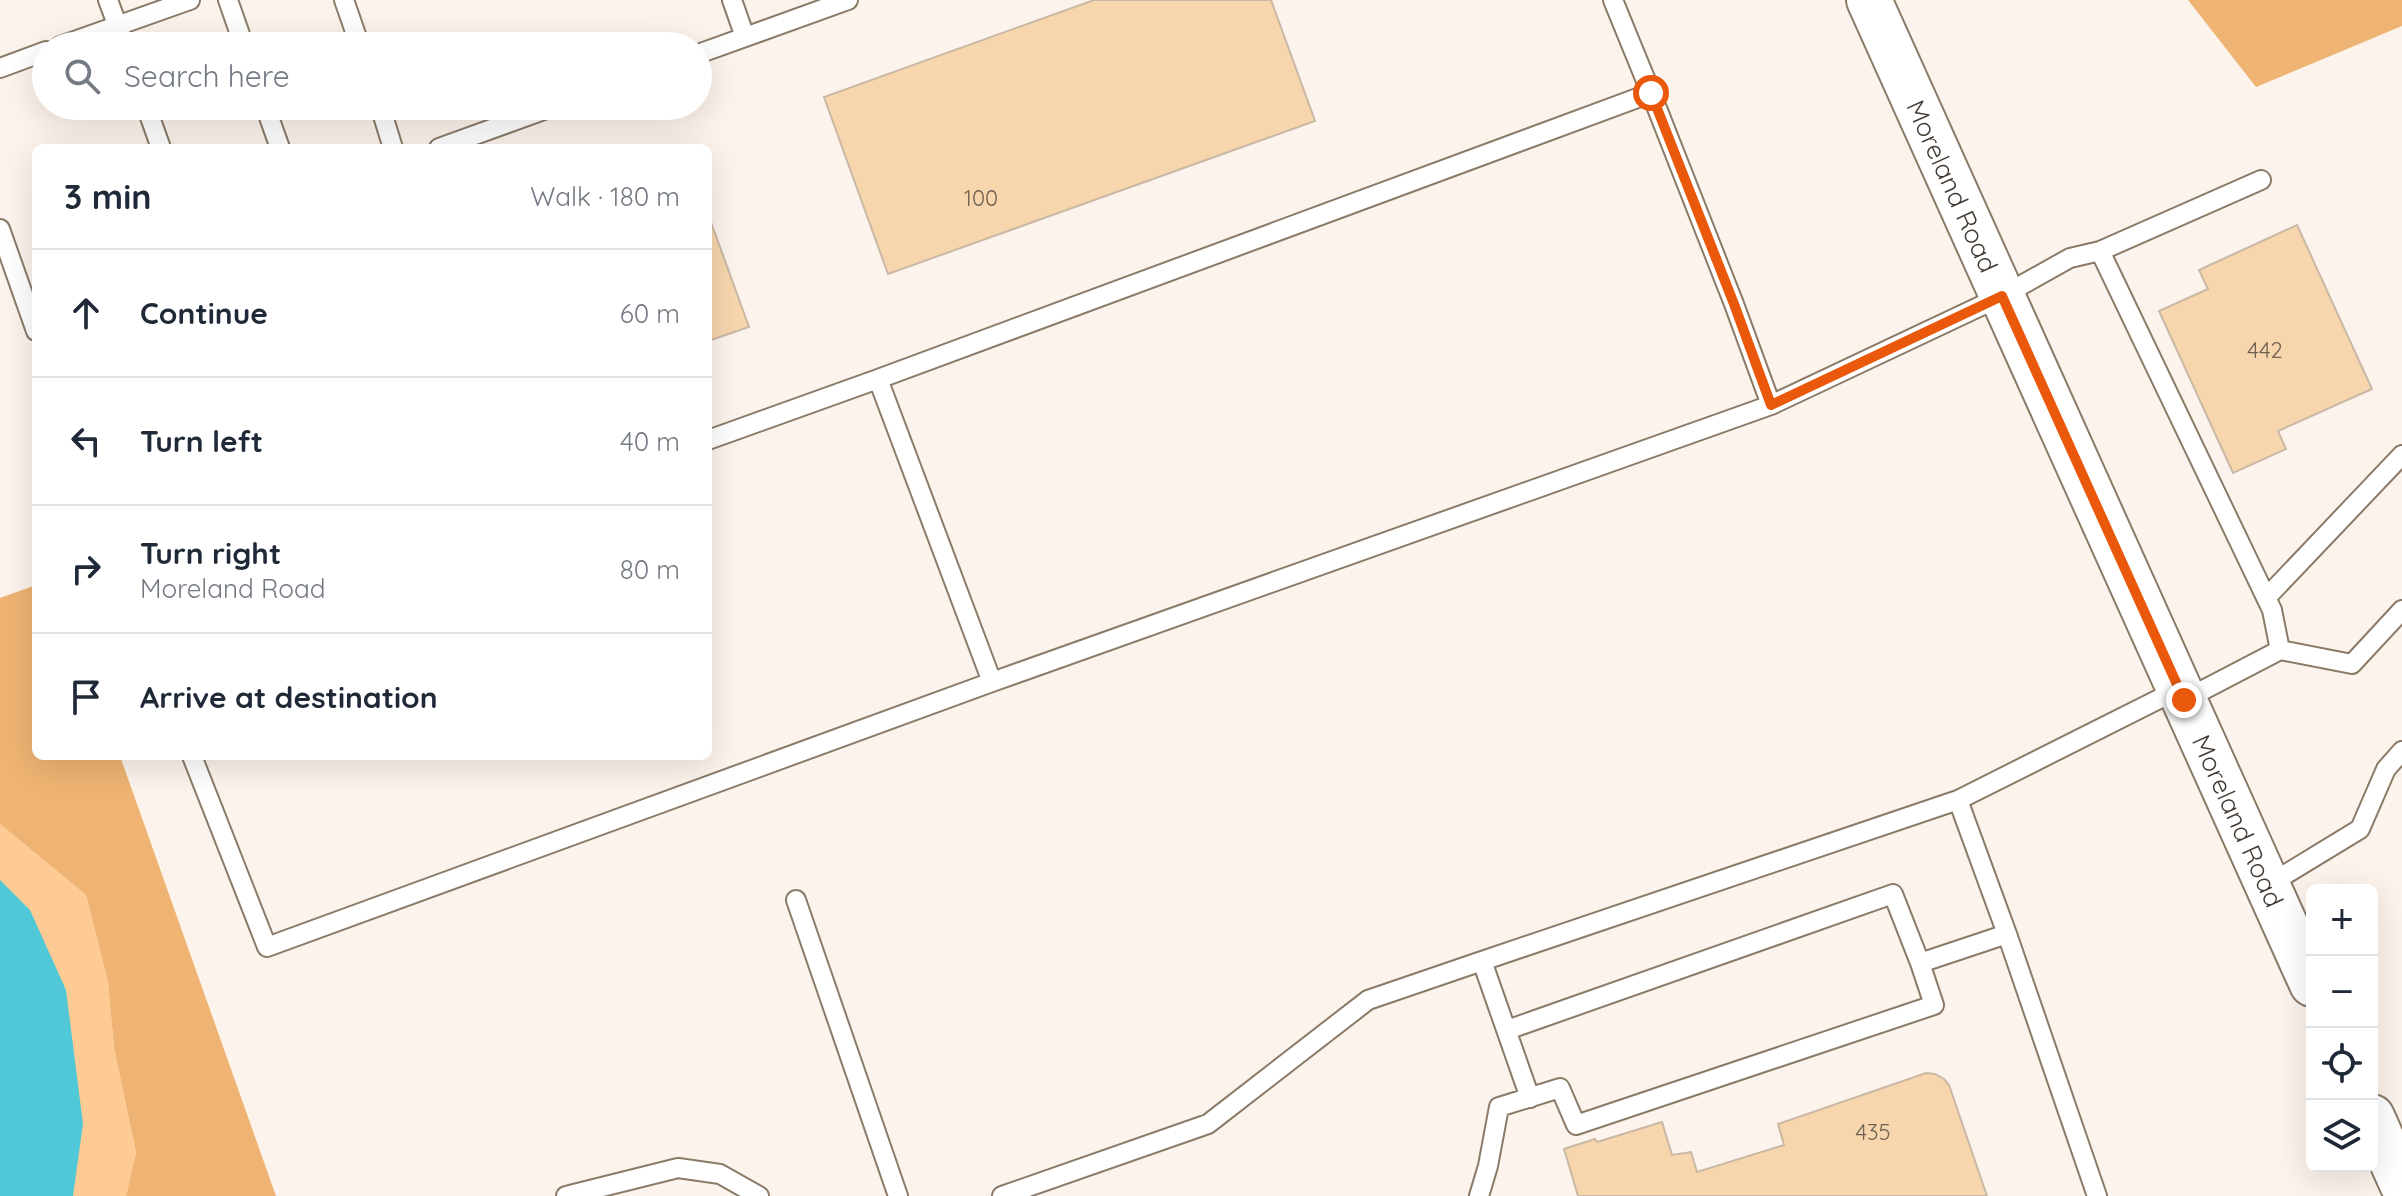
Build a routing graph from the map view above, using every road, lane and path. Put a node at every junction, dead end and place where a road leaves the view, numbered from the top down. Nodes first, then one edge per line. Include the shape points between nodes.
1 (108, 0) edge
2 (190, 0) edge
3 (228, 0) edge
4 (344, 0) edge
5 (732, 0) edge
6 (848, 0) edge
7 (1613, 0) edge
8 (1869, 0) edge
9 (117, 25) junction
10 (98, 32) edge
11 (120, 32) edge
12 (239, 32) edge
13 (355, 32) edge
14 (745, 37) junction
15 (712, 49) edge
16 (32, 56) edge
17 (0, 68) edge
18 (1651, 93) junction
19 (151, 120) edge
20 (270, 120) edge
21 (384, 120) edge
22 (516, 120) edge
23 (160, 144) edge
24 (279, 144) edge
25 (392, 144) edge
26 (450, 144) edge
27 (2261, 180) dead end
28 (0, 229) edge
29 (2100, 251) junction
30 (30, 296) edge
31 (2002, 296) junction
32 (878, 379) junction
33 (1771, 405) junction
34 (712, 439) edge
35 (2402, 455) edge
36 (2266, 598) junction
37 (2402, 610) edge
38 (2280, 650) junction
39 (992, 682) junction
40 (2182, 694) junction
41 (2402, 751) edge
42 (194, 760) edge
43 (1958, 800) junction
44 (2268, 886) junction
45 (796, 900) dead end
46 (2007, 934) junction
47 (1482, 961) junction
48 (1920, 963) junction
49 (2306, 971) edge
50 (1507, 1030) junction
51 (1530, 1098) junction
52 (2378, 1130) edge
53 (2402, 1184) edge
54 (566, 1196) edge
55 (759, 1196) edge
56 (898, 1196) edge
57 (1002, 1196) edge
58 (1479, 1196) edge
59 (2097, 1196) edge

1 - 9 lane
2 - 9 lane
3 - 12 lane
4 - 13 lane
5 - 14 lane
6 - 14 lane
7 - 18 lane
8 - 31 street, Moreland Road
9 - 10 lane
9 - 11 lane
14 - 15 lane
16 - 17 lane
18 - 32 lane
18 - 33 lane
19 - 23 lane
20 - 24 lane
21 - 25 lane
22 - 26 lane
27 - 29 lane
28 - 30 lane
29 - 31 lane via 2070,258
29 - 36 lane
31 - 33 lane
31 - 40 street, Moreland Road
32 - 34 lane
32 - 39 lane
33 - 39 lane
35 - 36 lane
36 - 38 lane
37 - 38 lane via 2352,664
38 - 40 lane
39 - 42 lane via 267,947
40 - 43 lane
40 - 44 street, Moreland Road
41 - 44 lane via 2386,769 2360,829
43 - 46 lane
43 - 47 lane
44 - 49 street, Moreland Road
45 - 56 lane
46 - 48 lane
46 - 59 lane
47 - 50 lane
47 - 57 lane via 1368,1000 1208,1124
48 - 50 lane via 1893,894
48 - 51 lane via 1934,1005 1576,1125 1560,1088
50 - 51 lane
51 - 58 lane via 1499,1107
52 - 53 street
54 - 55 lane via 678,1168 720,1174

